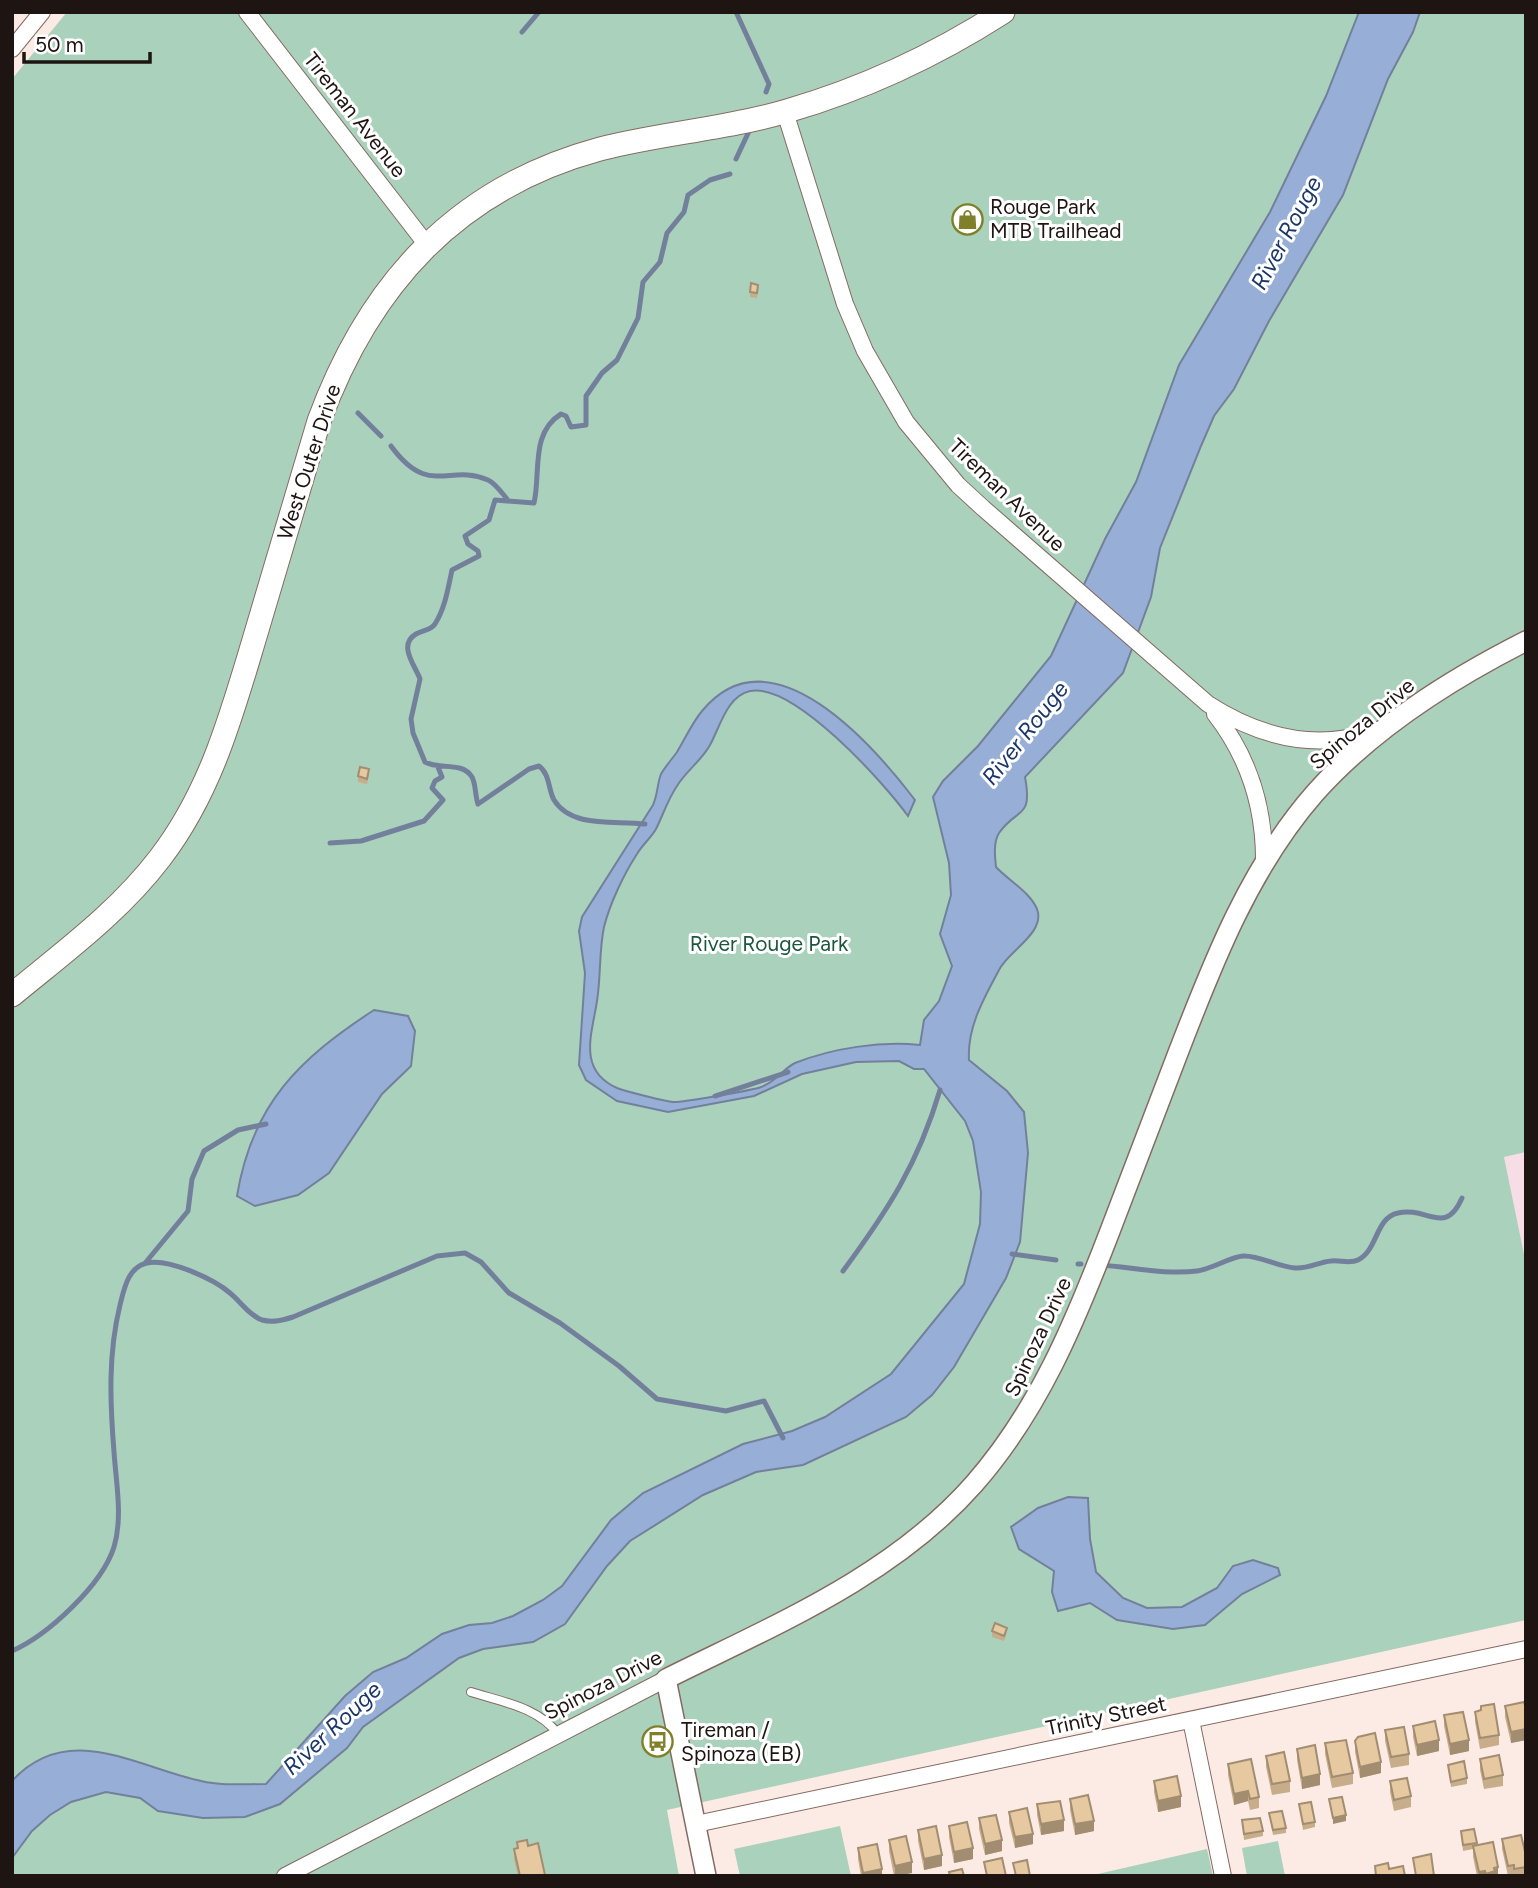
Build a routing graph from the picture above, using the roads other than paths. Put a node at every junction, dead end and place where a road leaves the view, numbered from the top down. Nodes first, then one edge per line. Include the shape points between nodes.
1 (42, 12) edge
2 (247, 12) edge
3 (1003, 12) edge
4 (12, 48) edge
5 (785, 112) junction
6 (427, 246) junction
7 (1526, 641) edge
8 (1208, 704) junction
9 (1393, 725) junction
10 (1264, 865) junction
11 (12, 995) edge
12 (1526, 1649) edge
13 (666, 1679) junction
14 (471, 1692) dead end
15 (1191, 1720) junction
16 (558, 1734) junction
17 (696, 1824) junction
18 (285, 1876) edge
19 (706, 1876) edge
20 (1223, 1876) edge

1 - 4 street
2 - 6 street, Tireman Avenue
3 - 5 main road, West Outer Drive via 913,63
5 - 6 main road, West Outer Drive via 626,143 561,162 488,198
5 - 8 street, Tireman Avenue via 845,304 889,396 958,485
6 - 11 main road, West Outer Drive via 377,303 335,378 222,746 195,805 160,859 130,894
7 - 9 street, Spinoza Drive via 1457,678
8 - 9 street via 1252,729 1294,740 1345,739
8 - 10 street via 1235,741 1253,782 1263,827
9 - 10 street, Spinoza Drive via 1316,793
10 - 13 street, Spinoza Drive via 1205,983 1050,1374 1019,1427 972,1486 901,1553 822,1601
12 - 15 street, Trinity Street
13 - 16 street, Spinoza Drive
13 - 17 street
14 - 16 lane via 535,1713 548,1720
15 - 17 street, Trinity Street
15 - 20 street
16 - 18 street, Spinoza Drive
17 - 19 street

